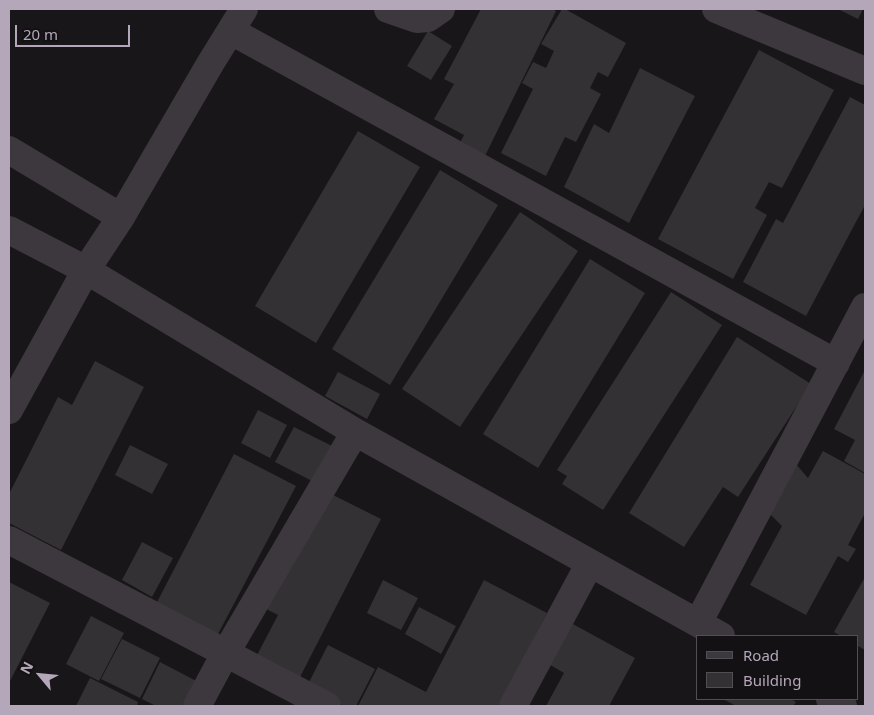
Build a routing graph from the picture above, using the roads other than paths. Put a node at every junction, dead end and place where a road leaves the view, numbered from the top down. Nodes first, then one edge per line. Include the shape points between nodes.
1 (388, 9) edge
2 (440, 9) edge
3 (716, 9) edge
4 (237, 20) edge
5 (865, 71) edge
6 (9, 150) edge
7 (121, 217) junction
8 (9, 230) edge
9 (86, 270) junction
10 (865, 307) edge
11 (836, 363) junction
12 (9, 410) edge
13 (355, 432) junction
14 (9, 540) edge
15 (590, 563) junction
16 (709, 630) edge
17 (225, 654) junction
18 (832, 700) edge
19 (197, 706) edge
20 (327, 706) edge
21 (513, 706) edge
22 (843, 706) edge

1 - 2 street via 417,19 428,18
3 - 5 street
4 - 7 street
4 - 11 street
6 - 7 street
7 - 9 street
8 - 9 street
9 - 12 street
9 - 13 street
10 - 11 street
11 - 16 street
13 - 15 street
13 - 17 street
14 - 17 street
15 - 16 street
15 - 21 street
17 - 19 street
17 - 20 street
18 - 22 street

